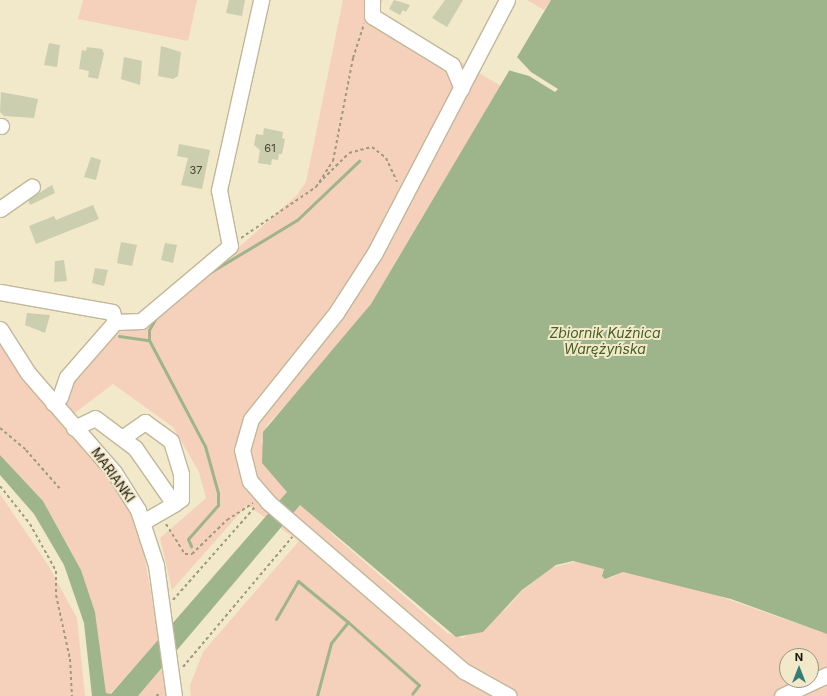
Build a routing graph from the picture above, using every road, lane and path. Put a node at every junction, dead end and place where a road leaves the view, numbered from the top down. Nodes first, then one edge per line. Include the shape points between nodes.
1 (261, 0) edge
2 (507, 0) edge
3 (371, 5) edge
4 (462, 88) junction
5 (32, 187) dead end
6 (316, 187) junction
7 (402, 200) junction
8 (0, 209) edge
9 (230, 246) junction
10 (0, 292) edge
11 (115, 322) junction
12 (0, 329) edge
13 (53, 403) junction
14 (0, 428) edge
15 (74, 428) junction
16 (122, 438) junction
17 (0, 486) edge
18 (61, 490) dead end
19 (174, 504) junction
20 (160, 514) junction
21 (143, 522) junction
22 (296, 526) junction
23 (168, 601) dead end
24 (176, 668) junction
25 (827, 675) edge
26 (72, 696) edge
27 (174, 696) edge
28 (509, 696) edge
29 (782, 696) edge

1 - 9 street via 219,190
2 - 4 street
3 - 4 street via 375,19 452,65
3 - 6 path via 353,58 333,161
4 - 7 street
5 - 8 street
6 - 7 path via 349,153 372,146 386,158
6 - 9 path
7 - 22 street via 339,310 247,425 243,443 245,468 254,486
9 - 11 street via 141,321
10 - 11 street via 112,312
11 - 13 street via 67,377 60,397
12 - 13 street, MARIANKI via 28,373
13 - 15 street, MARIANKI
14 - 18 path via 26,450
15 - 16 street via 95,418
15 - 21 street, MARIANKI via 121,482
16 - 19 street via 134,448
16 - 19 street via 145,422 171,441 181,474 181,499
17 - 26 path via 30,524 56,571 56,595 70,659
19 - 20 street
20 - 21 street
20 - 23 path via 185,554 192,554 242,507 259,504 176,599
21 - 24 street, MARIANKI via 156,565 164,626
22 - 24 path via 187,661
22 - 28 street via 464,671
24 - 27 street, MARIANKI
25 - 29 street

